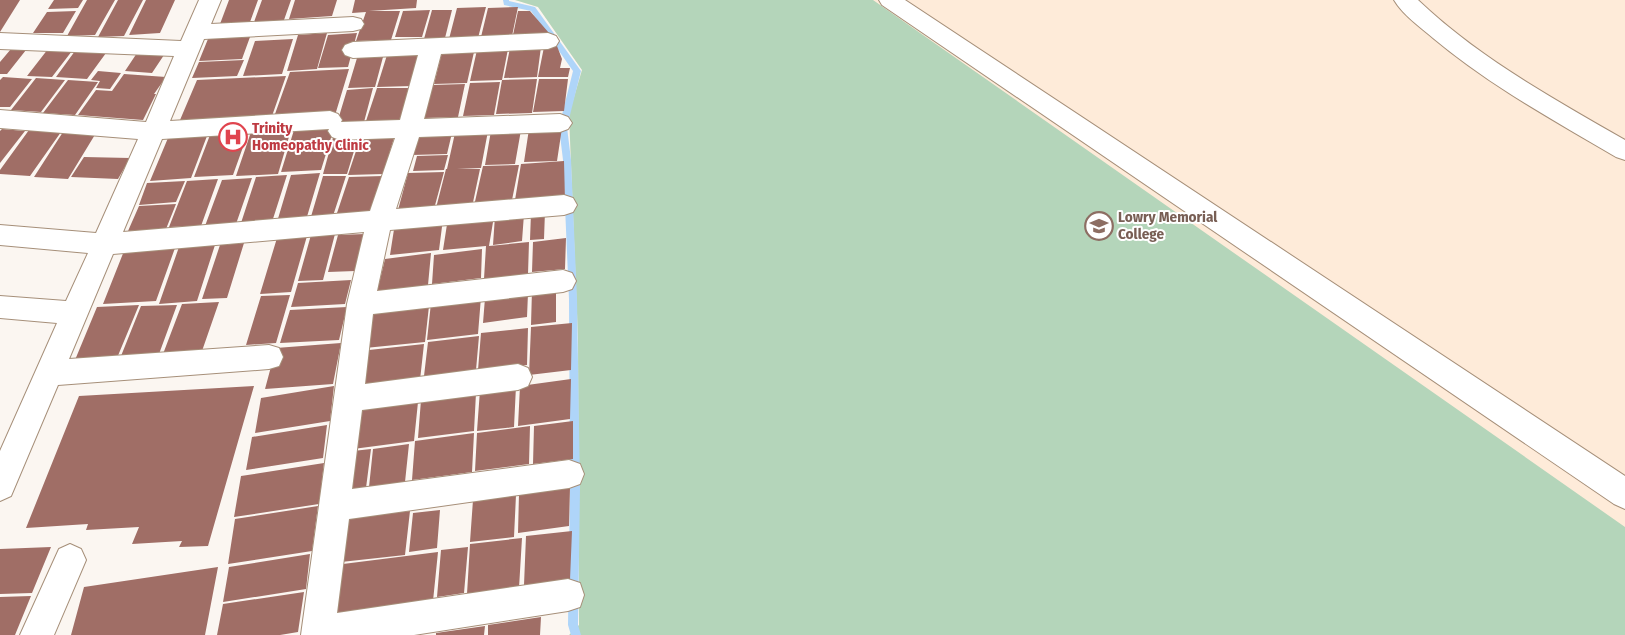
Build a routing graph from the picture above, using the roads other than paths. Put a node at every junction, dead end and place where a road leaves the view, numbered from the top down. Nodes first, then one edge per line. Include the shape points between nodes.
1 (210, 0) edge
2 (890, 0) edge
3 (1405, 0) edge
4 (352, 24) dead end
5 (0, 41) edge
6 (193, 41) junction
7 (548, 41) dead end
8 (432, 46) junction
9 (353, 50) dead end
10 (0, 119) edge
11 (560, 123) dead end
12 (410, 128) junction
13 (154, 131) junction
14 (1625, 151) edge
15 (564, 205) dead end
16 (379, 222) junction
17 (0, 235) edge
18 (105, 244) junction
19 (562, 281) dead end
20 (361, 304) junction
21 (0, 307) edge
22 (75, 313) junction
23 (269, 357) dead end
24 (49, 373) junction
25 (518, 377) dead end
26 (348, 399) junction
27 (9, 446) edge
28 (569, 474) dead end
29 (0, 486) edge
30 (1625, 494) edge
31 (334, 506) junction
32 (70, 560) dead end
33 (568, 595) dead end
34 (318, 634) edge
35 (38, 635) edge

1 - 6 street
2 - 30 street
3 - 14 street via 1484,64
4 - 6 street
5 - 6 street
6 - 13 street
7 - 8 street
8 - 9 street
8 - 12 street
10 - 13 street
11 - 12 street
12 - 13 street via 335,125
12 - 16 street
13 - 18 street
15 - 16 street
16 - 18 street
16 - 20 street
17 - 18 street
18 - 22 street
19 - 20 street
20 - 26 street
21 - 22 street
22 - 24 street
23 - 24 street
24 - 27 street
25 - 26 street
26 - 31 street
27 - 29 street
28 - 31 street
31 - 34 street
32 - 35 street
33 - 34 street

